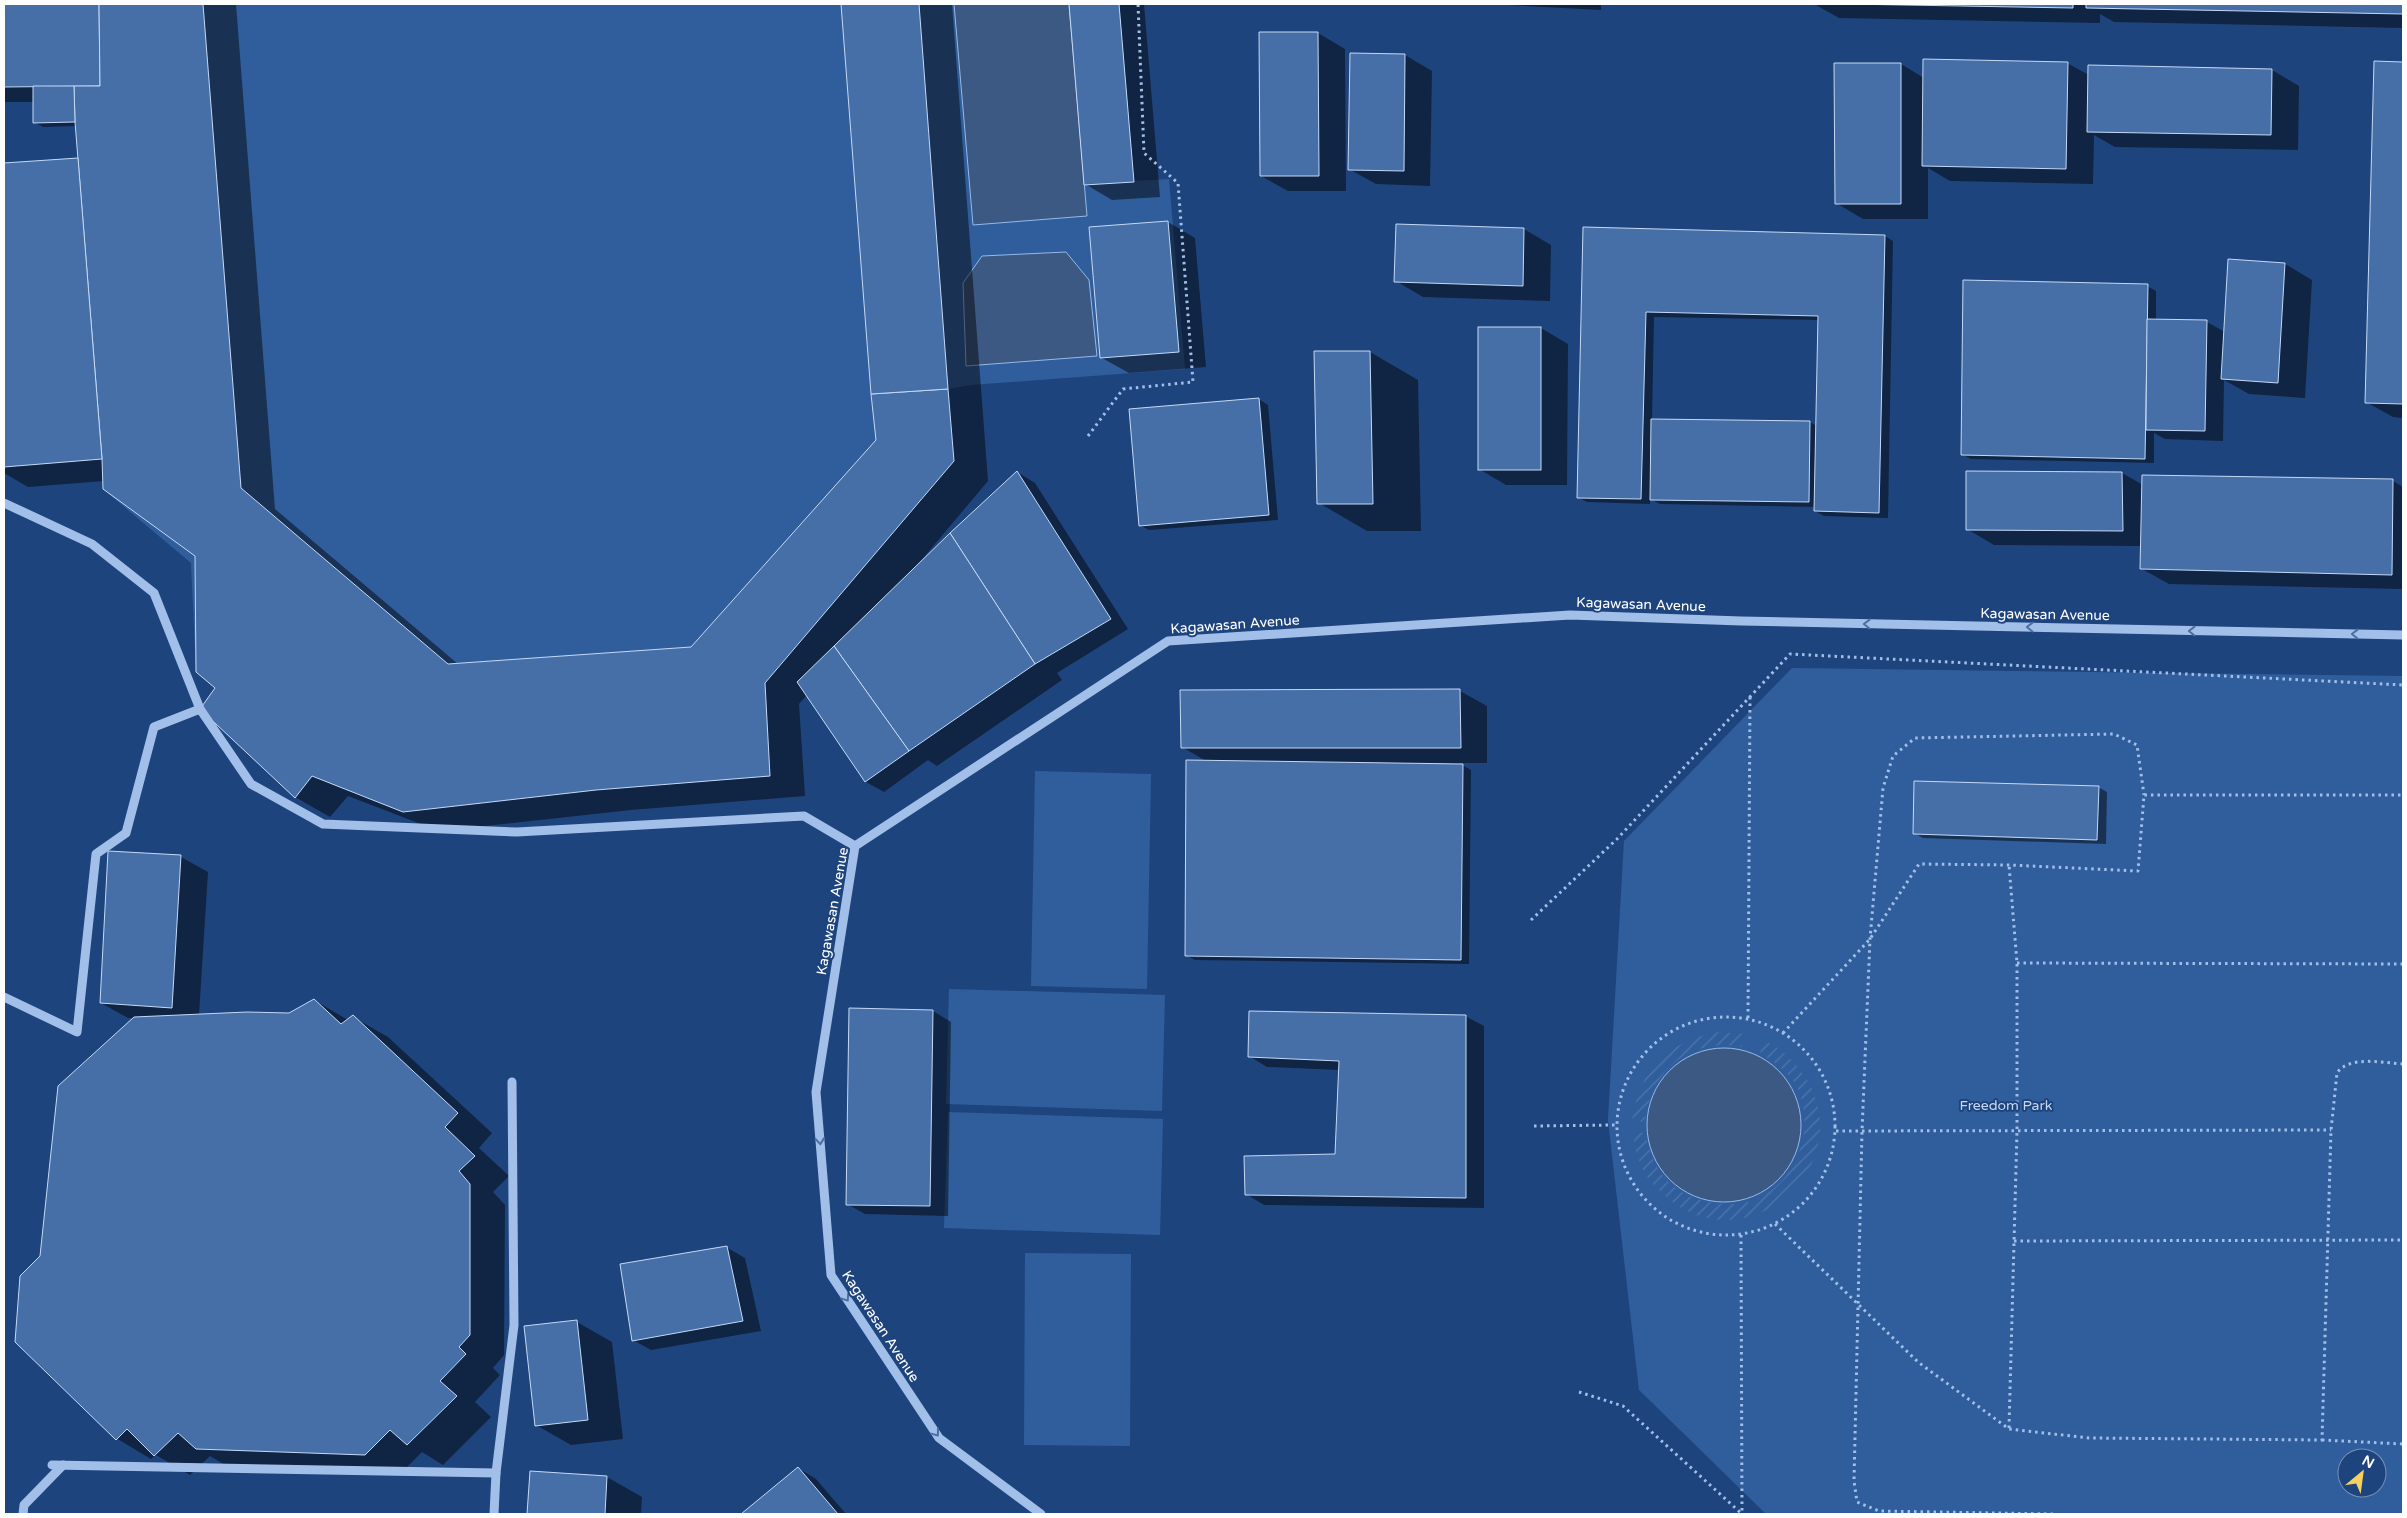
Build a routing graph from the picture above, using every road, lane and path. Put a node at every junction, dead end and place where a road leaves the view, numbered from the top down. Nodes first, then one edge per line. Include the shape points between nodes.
1 (1138, 4) edge
2 (1088, 436) dead end
3 (4, 503) edge
4 (2403, 635) edge
5 (2403, 685) edge
6 (1750, 698) junction
7 (200, 709) junction
8 (2144, 795) junction
9 (2403, 795) edge
10 (855, 846) junction
11 (2009, 865) junction
12 (1531, 920) dead end
13 (1870, 939) junction
14 (2017, 963) junction
15 (2403, 964) edge
16 (4, 997) edge
17 (1748, 1018) junction
18 (1784, 1033) junction
19 (2403, 1064) edge
20 (512, 1082) dead end
21 (1615, 1125) junction
22 (1534, 1126) dead end
23 (2331, 1130) junction
24 (1836, 1131) junction
25 (1862, 1131) junction
26 (2017, 1131) junction
27 (1775, 1224) junction
28 (1742, 1235) junction
29 (2014, 1240) junction
30 (2403, 1240) edge
31 (2328, 1242) junction
32 (1858, 1304) junction
33 (1579, 1392) dead end
34 (2009, 1429) junction
35 (2322, 1440) junction
36 (2403, 1444) edge
37 (52, 1464) dead end
38 (63, 1465) junction
39 (496, 1473) junction
40 (23, 1514) edge
41 (494, 1514) edge
42 (1041, 1514) edge
43 (1742, 1514) edge
44 (2053, 1514) edge

1 - 2 path via 1144,153 1178,183 1194,382 1123,388
3 - 7 street via 92,544 154,593
4 -> 10 street, Kagawasan Avenue via 1742,622 1570,615 1168,641
5 - 6 path via 1790,654
6 - 12 path via 1617,839
6 - 17 path
7 - 10 street via 251,784 323,824 517,832 804,816
7 - 16 street via 154,727 126,833 96,854 77,1032
8 - 9 path
8 - 11 path via 2138,871
8 - 13 path via 2137,745 2114,734 1915,738 1893,756 1884,788
10 -> 42 street, Kagawasan Avenue via 816,1092 831,1275 939,1438
11 - 13 path via 1919,864
11 - 14 path
13 - 18 path
13 - 25 path
14 - 15 path
14 - 26 path
17 - 18 path
17 - 21 path via 1709,1017 1672,1030 1642,1054 1622,1088
18 - 24 path via 1806,1052 1823,1075 1833,1102
19 - 23 path via 2352,1062 2342,1066 2337,1073
20 - 39 street via 514,1325
21 - 22 path
21 - 28 path via 1622,1162 1640,1195 1669,1220 1704,1233
23 - 26 path
23 - 31 path
24 - 25 path
24 - 27 path via 1830,1160 1818,1186 1799,1208
25 - 26 path
25 - 32 path
26 - 29 path
27 - 28 path
27 - 32 path
28 - 43 path
29 - 31 path
29 - 34 path
30 - 31 path
31 - 35 path
32 - 34 path via 1918,1362
32 - 44 path via 1854,1482 1857,1502 1879,1511
33 - 43 path via 1623,1406
34 - 35 path via 2089,1438
35 - 36 path
37 - 38 street
38 - 39 street
38 - 40 street via 24,1504
39 - 41 street

